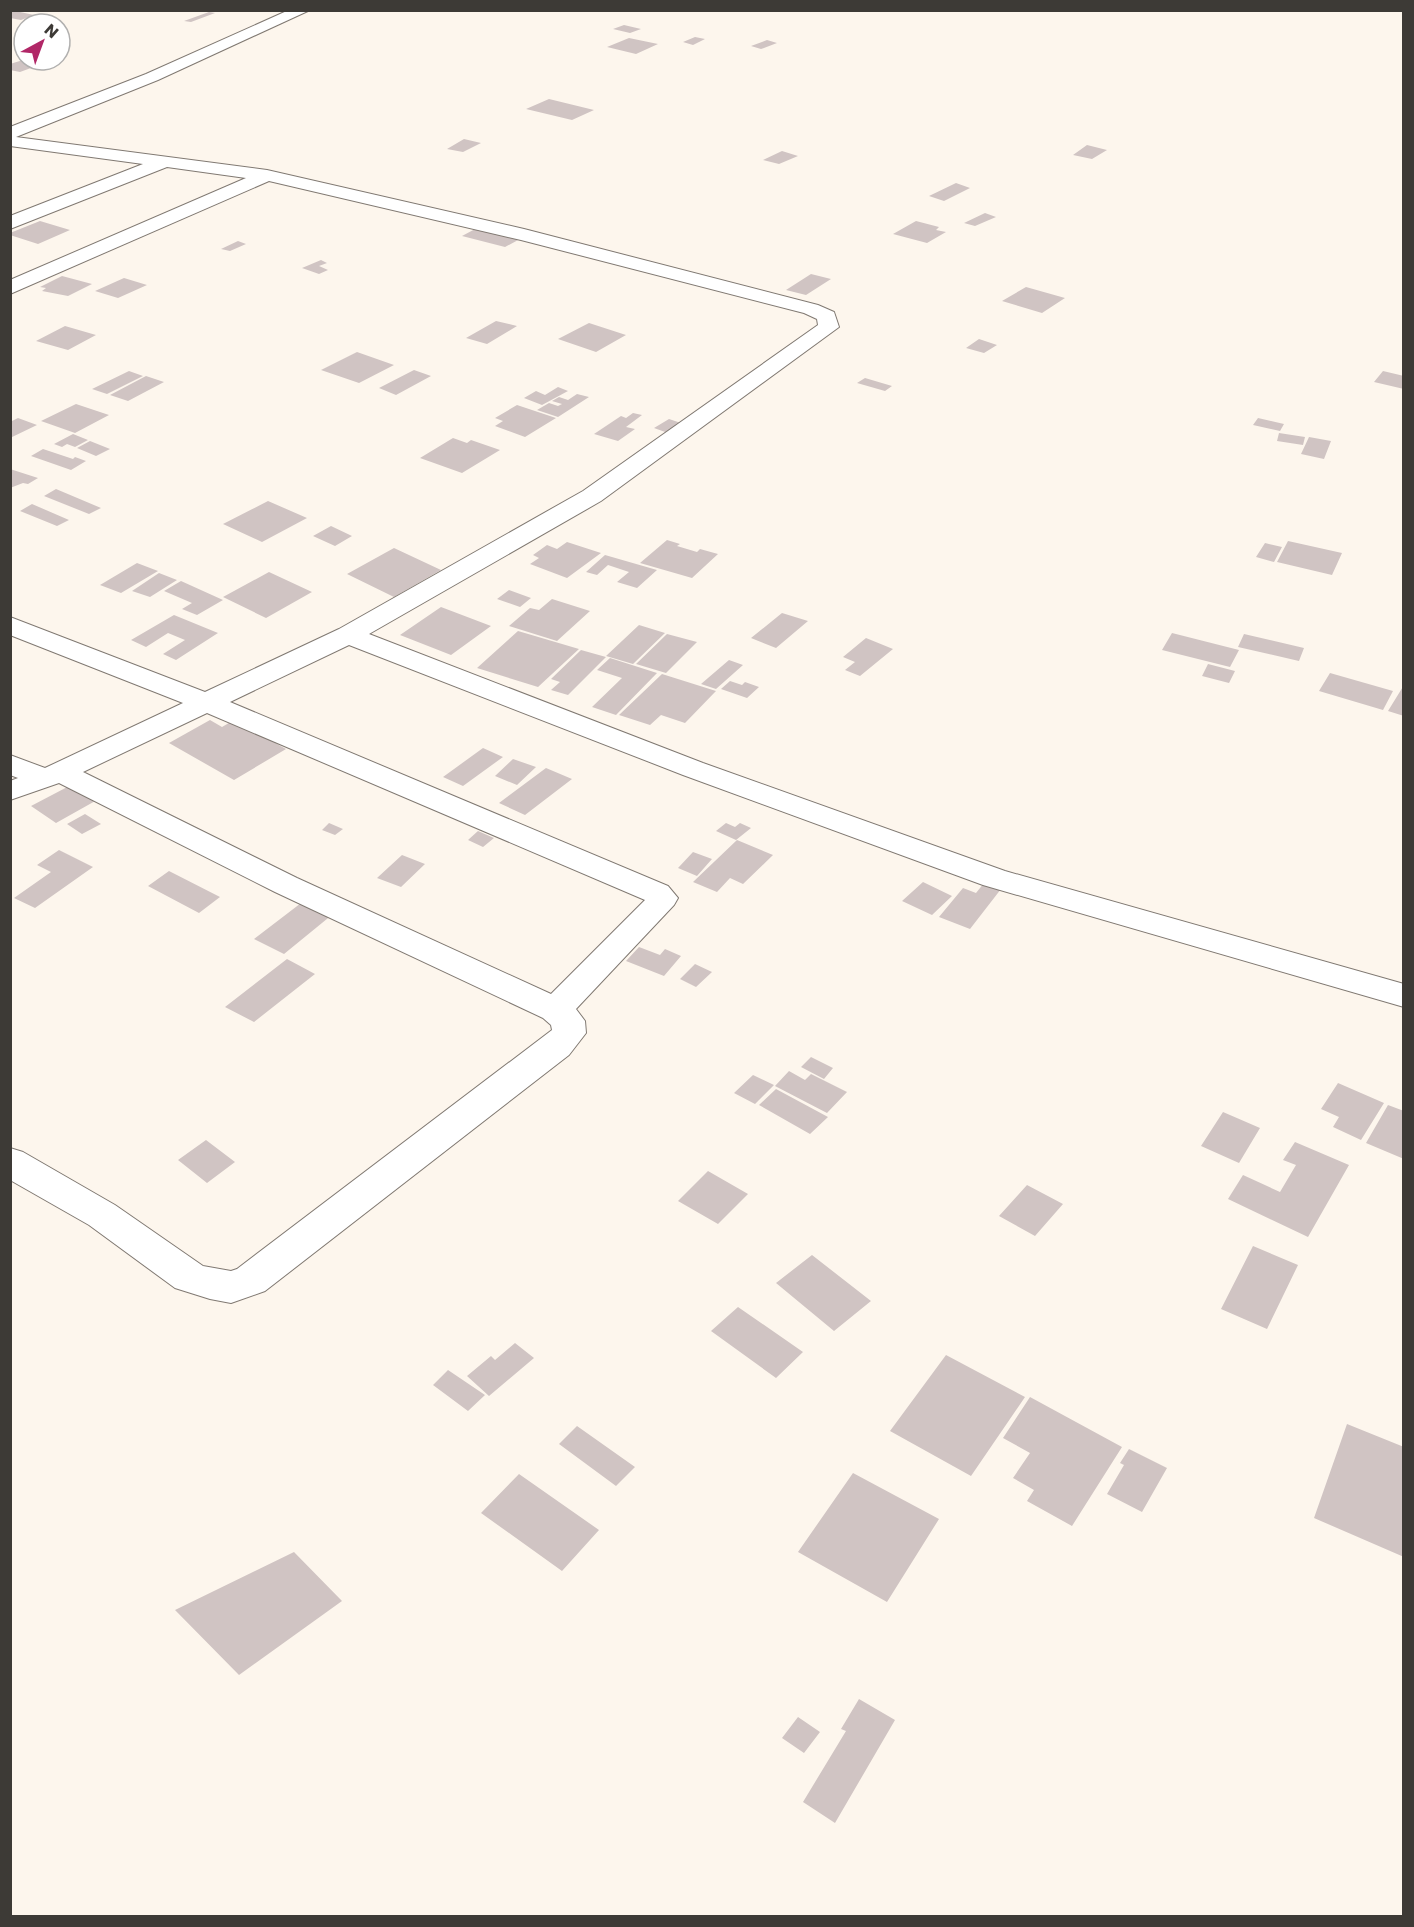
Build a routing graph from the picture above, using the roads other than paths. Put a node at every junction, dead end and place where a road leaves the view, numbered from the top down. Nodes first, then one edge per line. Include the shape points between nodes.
1 (303, 10) edge
2 (10, 133) edge
3 (10, 141) edge
4 (166, 161) junction
5 (267, 175) junction
6 (10, 223) edge
7 (10, 288) edge
8 (10, 625) edge
9 (348, 635) junction
10 (208, 703) junction
11 (10, 764) edge
12 (52, 775) junction
13 (10, 791) edge
14 (1404, 996) edge
15 (555, 1010) junction
16 (10, 1162) edge

1 - 2 street via 152,77
3 - 4 street
4 - 5 street
4 - 6 street
5 - 7 street
5 - 9 street via 524,235 811,309 827,316 829,322 829,327 592,496
8 - 10 street
9 - 10 street
9 - 14 street via 693,769 994,878
10 - 12 street
10 - 15 street via 657,893 662,898 658,905
11 - 12 street
12 - 13 street
12 - 15 street
15 - 16 street via 568,1021 569,1033 557,1046 251,1281 231,1287 189,1277 102,1215

